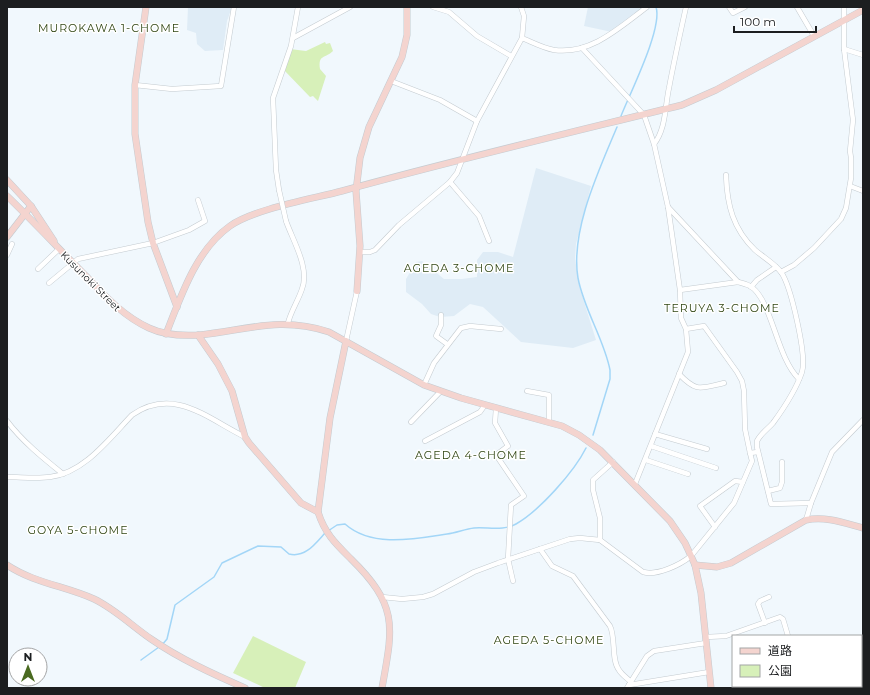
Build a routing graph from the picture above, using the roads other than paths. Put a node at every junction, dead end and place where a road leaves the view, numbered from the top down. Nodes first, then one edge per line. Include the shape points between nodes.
1 (146, 7) edge
2 (234, 7) edge
3 (298, 7) edge
4 (350, 7) edge
5 (407, 7) edge
6 (433, 7) edge
7 (521, 7) edge
8 (648, 7) edge
9 (686, 7) edge
10 (729, 7) edge
11 (745, 7) edge
12 (797, 7) edge
13 (844, 7) edge
14 (863, 10) edge
15 (844, 20) junction
16 (814, 36) junction
17 (293, 38) junction
18 (522, 38) junction
19 (582, 48) junction
20 (844, 49) junction
21 (863, 55) edge
22 (511, 56) junction
23 (391, 81) junction
24 (135, 85) junction
25 (666, 109) junction
26 (644, 115) junction
27 (477, 121) junction
28 (654, 144) junction
29 (461, 161) junction
30 (726, 175) dead end
31 (7, 180) edge
32 (450, 182) junction
33 (850, 186) junction
34 (357, 187) junction
35 (863, 191) edge
36 (7, 196) edge
37 (198, 200) dead end
38 (31, 206) junction
39 (668, 206) junction
40 (24, 213) junction
41 (7, 237) edge
42 (489, 241) dead end
43 (153, 242) junction
44 (12, 244) dead end
45 (59, 249) junction
46 (360, 252) junction
47 (7, 255) edge
48 (72, 263) junction
49 (776, 267) junction
50 (38, 268) dead end
51 (781, 272) junction
52 (738, 282) junction
53 (49, 283) dead end
54 (751, 287) junction
55 (680, 290) junction
56 (357, 291) joint
57 (177, 307) junction
58 (441, 315) dead end
59 (288, 323) junction
60 (501, 329) dead end
61 (686, 329) junction
62 (166, 334) junction
63 (198, 335) junction
64 (346, 341) junction
65 (447, 344) junction
66 (679, 374) junction
67 (799, 379) junction
68 (724, 384) dead end
69 (424, 385) junction
70 (527, 391) dead end
71 (440, 392) junction
72 (485, 405) junction
73 (496, 408) junction
74 (863, 420) edge
75 (7, 421) edge
76 (411, 422) dead end
77 (549, 422) junction
78 (655, 434) junction
79 (245, 437) junction
80 (425, 441) dead end
81 (651, 446) junction
82 (707, 449) dead end
83 (758, 452) junction
84 (750, 453) junction
85 (646, 460) junction
86 (613, 462) junction
87 (782, 462) dead end
88 (716, 468) dead end
89 (63, 474) junction
90 (688, 474) dead end
91 (7, 477) edge
92 (743, 482) junction
93 (635, 484) junction
94 (768, 491) junction
95 (811, 503) junction
96 (318, 512) junction
97 (806, 520) junction
98 (715, 527) junction
99 (863, 528) edge
100 (600, 540) junction
101 (540, 549) junction
102 (691, 556) junction
103 (508, 559) junction
104 (7, 565) edge
105 (695, 565) junction
106 (513, 581) dead end
107 (382, 597) junction
108 (769, 597) dead end
109 (765, 623) junction
110 (788, 635) edge
111 (706, 640) junction
112 (709, 672) junction
113 (629, 685) edge
114 (245, 688) edge
115 (382, 688) edge
116 (711, 688) edge

1 - 24 street
2 - 24 street via 221,86 172,89
3 - 17 street
4 - 17 street
5 - 23 street via 405,47
6 - 22 street via 449,12 477,36
7 - 18 street via 524,16
8 - 19 street via 609,36
9 - 25 street
10 - 11 street via 733,13
12 - 16 street
13 - 15 street
14 - 15 street
15 - 16 street
15 - 20 street
16 - 25 street via 699,98
17 - 59 street, bridge via 273,98 279,190 286,221 304,273 302,289
18 - 19 street via 553,50 568,51
18 - 22 street
19 - 26 street
20 - 21 street
20 - 33 street via 853,120
22 - 27 street
23 - 27 street via 440,100
23 - 34 street via 363,143
24 - 43 street via 135,134
25 - 26 street
25 - 28 street via 659,138
26 - 28 street
26 - 29 street
27 - 29 street
28 - 39 street
29 - 32 street via 457,173
29 - 34 street
30 - 49 street via 728,206 740,232
31 - 38 street, Kusunoki Street
32 - 42 street via 479,216
32 - 46 street via 398,225 375,250
33 - 35 street
33 - 51 street via 841,219 814,248
34 - 46 street
34 - 57 street via 263,212 230,226 202,256
36 - 40 street, Kusunoki Street
37 - 43 street via 205,221 189,230
38 - 40 street
38 - 45 street, Kusunoki Street
39 - 52 street
39 - 55 street
40 - 41 street
40 - 45 street, Kusunoki Street
43 - 48 street via 130,249 100,253
43 - 57 street
44 - 47 street
45 - 48 street, Kusunoki Street
45 - 50 street
46 - 56 street
48 - 53 street
48 - 62 street, Kusunoki Street via 120,310 148,328
49 - 51 street
49 - 54 street
51 - 67 street via 795,310 801,346 802,371
52 - 54 street
52 - 55 street
54 - 67 street via 762,300 791,372
55 - 61 street via 681,318
56 - 64 street
57 - 62 street
58 - 65 street via 441,326 436,336
59 - 63 street, Kusunoki Street
59 - 64 street, Kusunoki Street via 321,329
60 - 65 street via 470,326 461,328
61 - 66 street via 688,352
61 - 84 street via 704,326 737,372 744,391 745,429
62 - 63 street, Kusunoki Street
63 - 79 street via 218,364 232,391
64 - 69 street, Kusunoki Street
64 - 96 street via 330,418
65 - 69 street
66 - 68 street via 691,386 699,388
66 - 78 street
67 - 83 street via 773,423 758,438
69 - 71 street, Kusunoki Street
70 - 77 street via 550,395
71 - 72 street, Kusunoki Street
71 - 76 street
72 - 73 street, Kusunoki Street
72 - 80 street via 480,412
73 - 77 street, Kusunoki Street
73 - 103 street via 495,423 508,446 496,455 524,496 511,505
74 - 95 street via 832,452
75 - 89 street via 43,458
77 - 86 street, Kusunoki Street via 562,426 592,443
78 - 81 street
78 - 82 street
79 - 89 street via 190,407 153,405 140,409 85,462
79 - 96 street via 301,502
81 - 85 street
81 - 88 street
83 - 84 street
83 - 94 street
84 - 92 street via 752,461
85 - 90 street
85 - 93 street
86 - 93 street, Kusunoki Street
86 - 100 street via 593,480 600,518
87 - 94 street via 780,488
89 - 91 street via 50,477
92 - 98 street via 734,503
92 - 98 street via 735,481 700,506
93 - 102 street, Kusunoki Street via 677,530
94 - 95 street via 771,504
95 - 97 street
96 - 107 street via 328,535 367,574
97 - 99 street via 835,520
97 - 105 street via 731,563 717,567
98 - 102 street
100 - 101 street via 570,539
100 - 102 street via 631,564 649,574
101 - 103 street
101 - 113 street via 552,566 573,576 610,626 614,634 613,643 618,669
102 - 105 street, Kusunoki Street
103 - 106 street
103 - 107 street via 474,572 428,596 402,599
104 - 114 street via 37,580 94,599 164,647 195,665
105 - 111 street, Kusunoki Street
107 - 115 street via 388,610 390,636
108 - 109 street via 758,604
109 - 110 street via 780,617
109 - 111 street
111 - 112 street, Kusunoki Street
111 - 113 street via 654,651 647,656
112 - 113 street
112 - 116 street, Kusunoki Street

